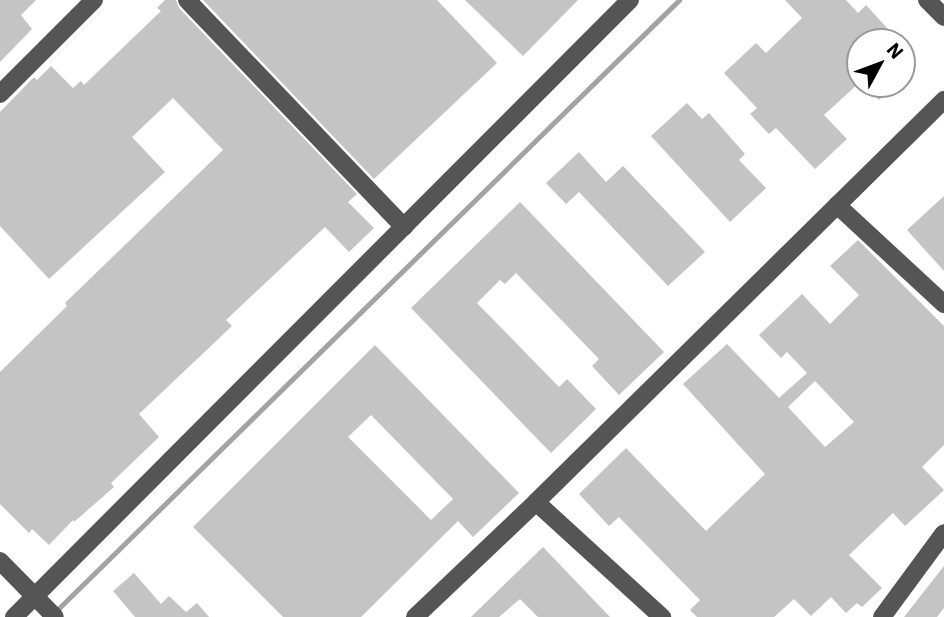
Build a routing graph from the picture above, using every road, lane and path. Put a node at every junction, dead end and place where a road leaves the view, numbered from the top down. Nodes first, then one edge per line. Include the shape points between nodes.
1 (94, 0) edge
2 (187, 0) edge
3 (630, 0) edge
4 (927, 0) edge
5 (944, 17) edge
6 (0, 94) edge
7 (944, 100) edge
8 (837, 205) junction
9 (404, 227) junction
10 (944, 304) edge
11 (536, 502) junction
12 (944, 533) edge
13 (0, 561) edge
14 (35, 597) junction
15 (14, 617) edge
16 (55, 617) edge
17 (415, 617) edge
18 (662, 617) edge
19 (883, 617) edge

1 - 6 street
2 - 9 street
3 - 9 street
4 - 5 street
7 - 8 street
8 - 10 street
8 - 11 street
9 - 14 street
11 - 17 street
11 - 18 street
12 - 19 street
13 - 14 street
14 - 15 street
14 - 16 street

